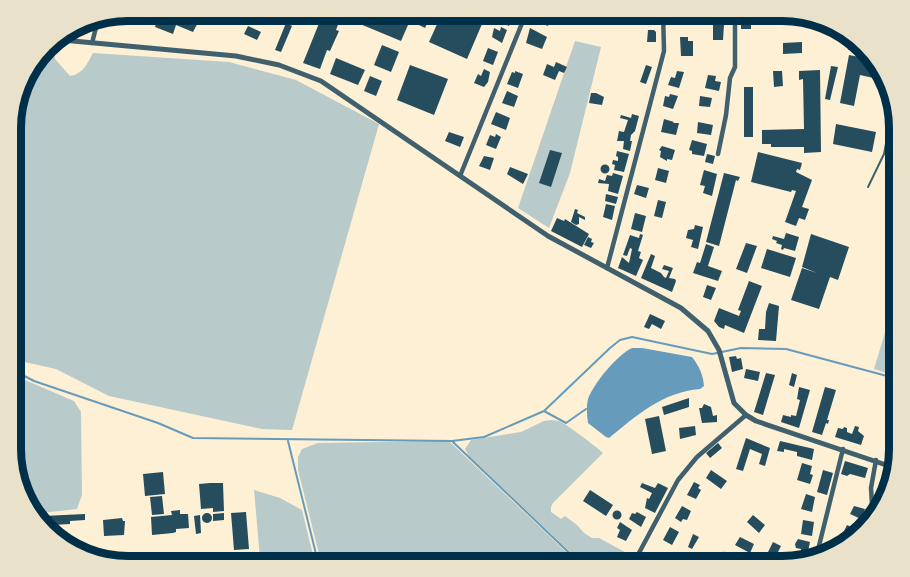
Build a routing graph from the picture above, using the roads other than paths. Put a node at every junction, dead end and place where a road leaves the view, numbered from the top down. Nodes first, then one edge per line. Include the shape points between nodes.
1 (523, 21) edge
2 (663, 21) edge
3 (735, 21) edge
4 (96, 26) edge
5 (66, 41) edge
6 (92, 43) junction
7 (849, 48) dead end
8 (853, 48) edge
9 (889, 128) edge
10 (718, 154) dead end
11 (460, 176) junction
12 (868, 187) dead end
13 (607, 268) junction
14 (746, 415) junction
15 (843, 449) junction
16 (876, 460) junction
17 (888, 465) edge
18 (872, 506) edge
19 (818, 550) edge
20 (637, 556) edge

1 - 11 street
2 - 13 street via 664,51
3 - 10 street via 735,67
4 - 6 street
5 - 6 street
6 - 11 street via 236,56 279,65 321,81
7 - 8 lane
9 - 12 lane via 884,154
11 - 13 street via 548,236
13 - 14 street via 681,308 708,331 734,403
14 - 15 street
14 - 20 street via 697,457 678,480
15 - 16 street
15 - 19 street
16 - 17 street
16 - 18 street

